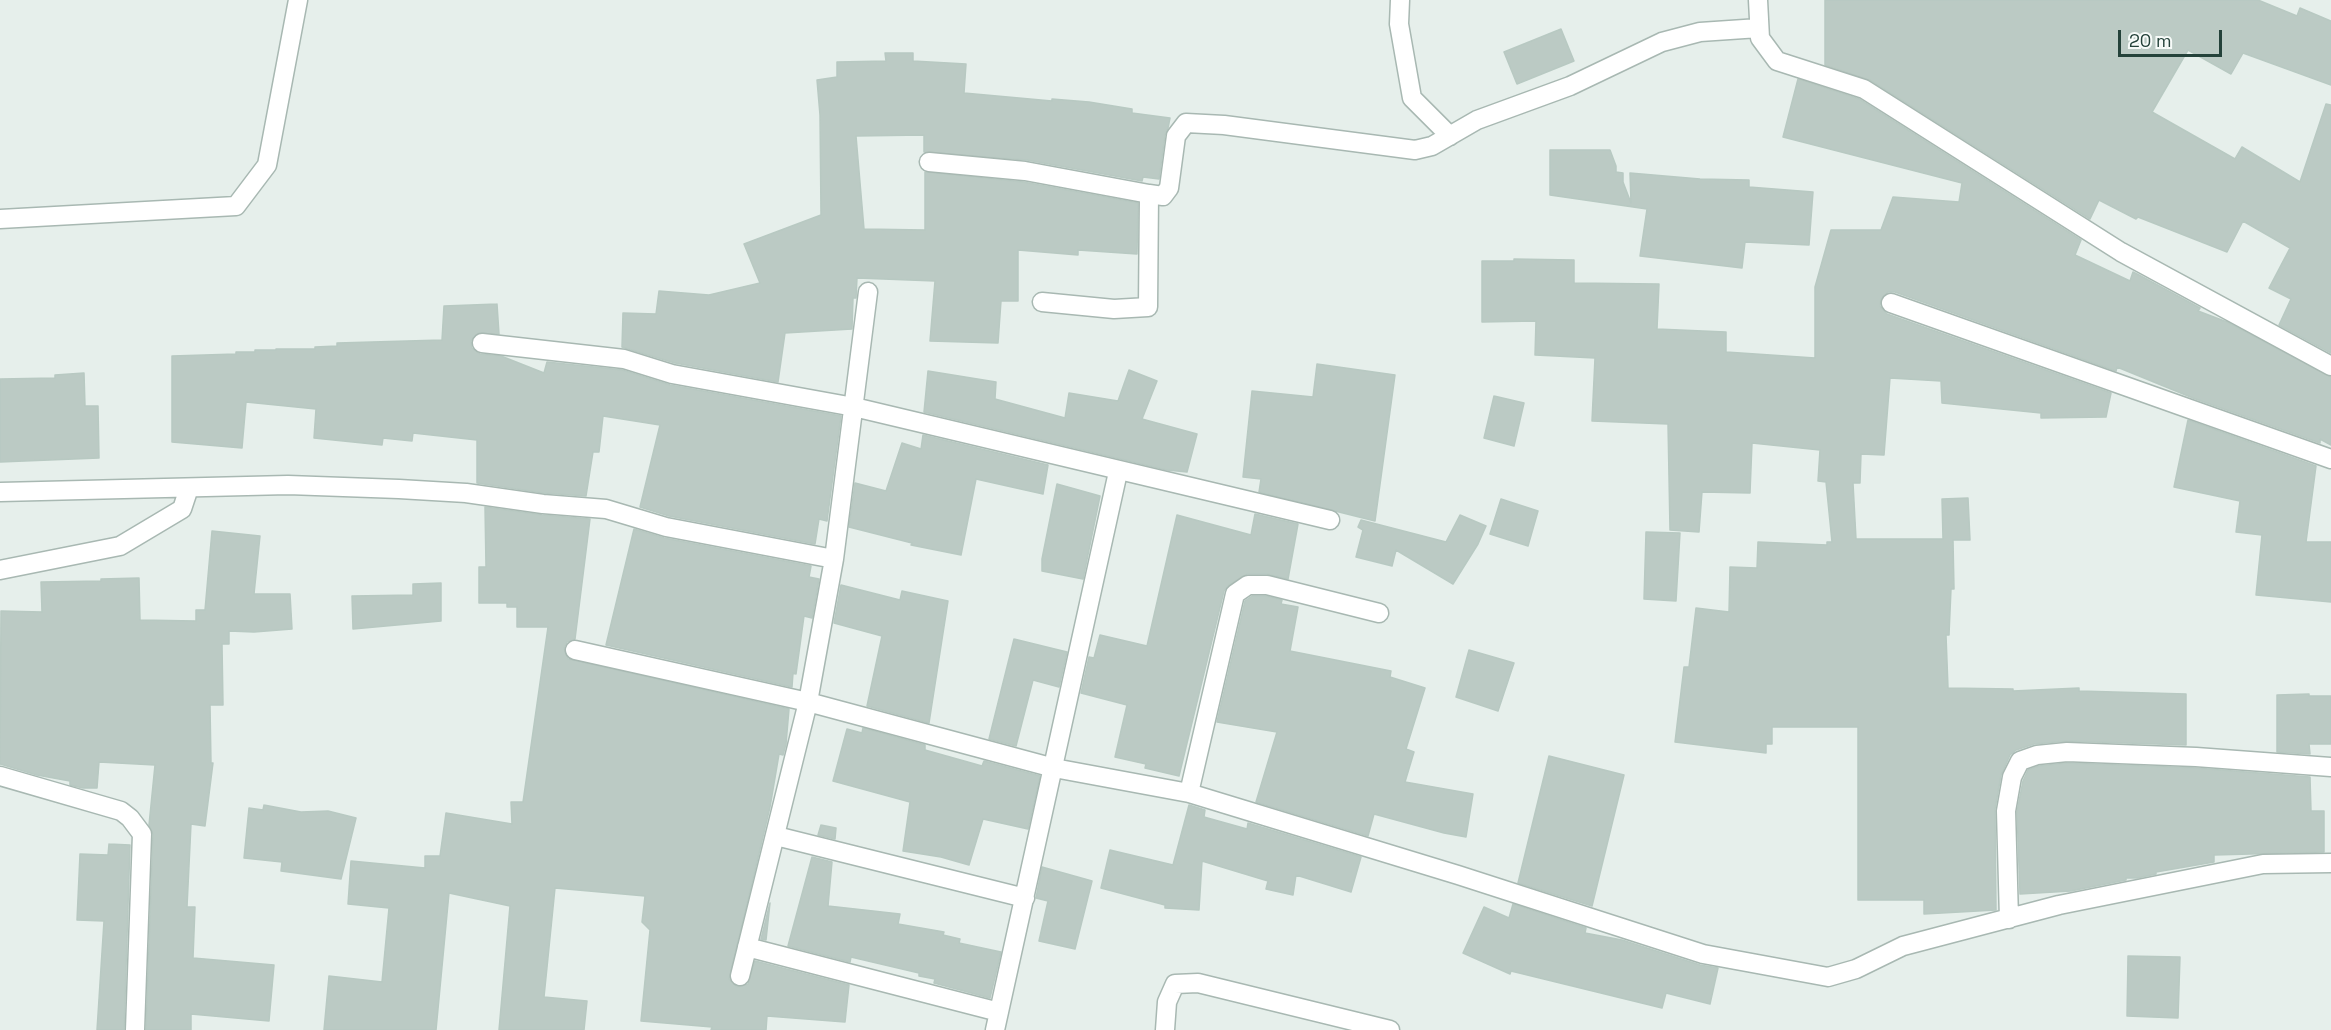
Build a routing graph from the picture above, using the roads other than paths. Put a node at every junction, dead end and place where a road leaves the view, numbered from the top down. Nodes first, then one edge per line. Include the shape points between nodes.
1 (298, 0) edge
2 (1400, 0) edge
3 (1758, 0) edge
4 (1759, 28) junction
5 (1450, 136) junction
6 (929, 162) dead end
7 (1149, 194) junction
8 (0, 219) edge
9 (868, 292) dead end
10 (1042, 302) dead end
11 (1891, 303) dead end
12 (482, 343) dead end
13 (2331, 366) edge
14 (854, 407) junction
15 (2331, 459) edge
16 (1118, 472) junction
17 (189, 488) junction
18 (0, 492) edge
19 (1330, 520) dead end
20 (834, 560) junction
21 (0, 570) edge
22 (1379, 613) dead end
23 (575, 650) dead end
24 (808, 702) junction
25 (2331, 767) edge
26 (1054, 768) junction
27 (0, 776) edge
28 (1189, 793) junction
29 (776, 836) junction
30 (2331, 863) edge
31 (1025, 898) junction
32 (2009, 918) junction
33 (747, 947) junction
34 (740, 976) dead end
35 (997, 1021) edge
36 (135, 1030) edge
37 (1165, 1030) edge
38 (1390, 1030) edge

1 - 8 street via 267,165 236,206
2 - 5 street via 1399,24 1412,98
3 - 4 street
4 - 5 street via 1700,32 1662,42 1570,86 1477,120
4 - 13 street via 1760,38 1777,62 1864,89 2121,252
5 - 7 street via 1415,150 1186,123 1176,136 1169,188 1163,196
6 - 7 street via 1025,171
7 - 10 street via 1148,307 1114,309
9 - 14 street
11 - 15 street
12 - 14 street via 624,359 672,374
14 - 16 street
14 - 20 street
16 - 19 street
16 - 26 street
17 - 18 street
17 - 20 street via 288,485 466,493 606,509 666,527
17 - 21 street via 182,509 120,546
20 - 24 street
22 - 28 street via 1267,585 1248,585 1235,594
23 - 24 street
24 - 26 street
24 - 29 street
25 - 32 street via 2067,752 2020,761 2012,777 2006,811
26 - 28 street
26 - 31 street
27 - 36 street via 122,812 142,834
28 - 32 street via 1704,954 1785,971 1828,977 1856,969 1903,946
29 - 31 street
29 - 33 street
30 - 32 street via 2263,864 2154,884
31 - 35 street
33 - 34 street
33 - 35 street
37 - 38 street via 1167,1002 1175,984 1198,983

